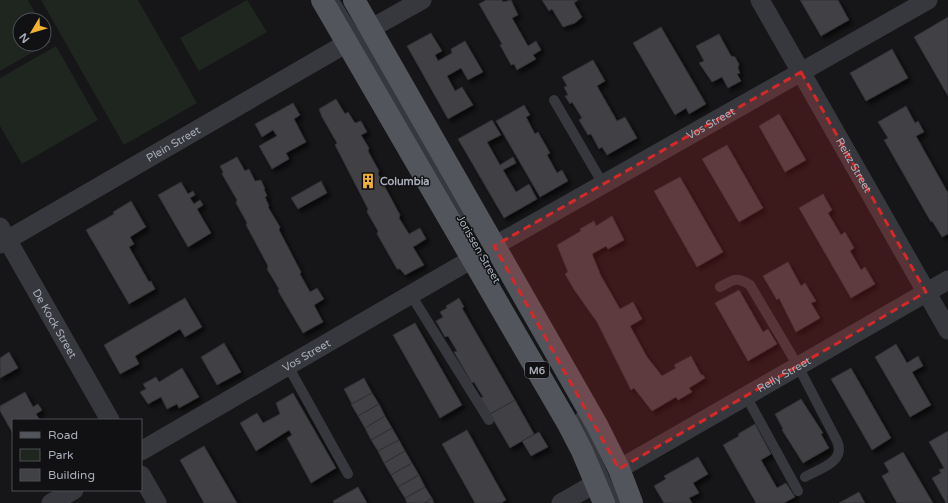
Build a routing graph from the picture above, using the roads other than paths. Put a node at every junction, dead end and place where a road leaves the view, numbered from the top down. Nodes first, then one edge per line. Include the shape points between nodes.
1 (322, 0) edge
2 (334, 0) edge
3 (341, 0) edge
4 (354, 0) edge
5 (422, 0) edge
6 (760, 0) edge
7 (928, 0) edge
8 (370, 29) junction
9 (346, 43) junction
10 (801, 72) junction
11 (554, 100) dead end
12 (603, 184) junction
13 (2, 237) edge
14 (494, 246) junction
15 (472, 259) junction
16 (948, 280) edge
17 (500, 286) dead end
18 (720, 287) dead end
19 (926, 292) junction
20 (411, 294) junction
21 (948, 330) edge
22 (288, 366) junction
23 (798, 366) junction
24 (746, 396) junction
25 (576, 410) dead end
26 (109, 419) edge
27 (489, 420) dead end
28 (142, 450) edge
29 (619, 469) junction
30 (348, 474) dead end
31 (142, 477) edge
32 (805, 477) dead end
33 (596, 483) junction
34 (72, 491) edge
35 (798, 491) dead end
36 (51, 503) edge
37 (157, 503) edge
38 (561, 503) edge
39 (604, 503) edge
40 (616, 503) edge
41 (621, 503) edge
42 (632, 503) edge

1 - 9 main road, Jorissen Street / M6
2 - 3 lane, Jorissen Street via 470,228
4 - 8 main road, Jorissen Street / M6
5 - 8 street
6 - 10 street, Reitz Street
7 - 10 street, Vos Street
8 - 14 main road, Jorissen Street / M6
9 - 13 street, Plein Street
9 - 15 main road, Jorissen Street / M6
10 - 12 street, Vos Street
10 - 19 street, Reitz Street
11 - 12 lane
12 - 14 street, Vos Street
13 - 26 street, De Kock Street
14 - 29 main road, Jorissen Street / M6 via 597,425
15 - 20 street, Vos Street
15 - 33 main road, Jorissen Street / M6 via 568,424
16 - 19 street, Relly Street
17 - 40 lane, Jorissen Street via 586,437
18 - 23 lane via 735,279 741,279 750,285
19 - 21 street, Reitz Street
19 - 23 street, Relly Street
20 - 22 street, Vos Street
20 - 27 lane
22 - 28 street, Vos Street
22 - 30 lane
23 - 24 street, Relly Street
23 - 32 lane via 840,448 836,460
24 - 29 street, Relly Street
24 - 35 lane
25 - 41 lane via 603,460
29 - 42 main road, M6
31 - 37 street
33 - 38 street
33 - 39 main road, M6
34 - 36 street

